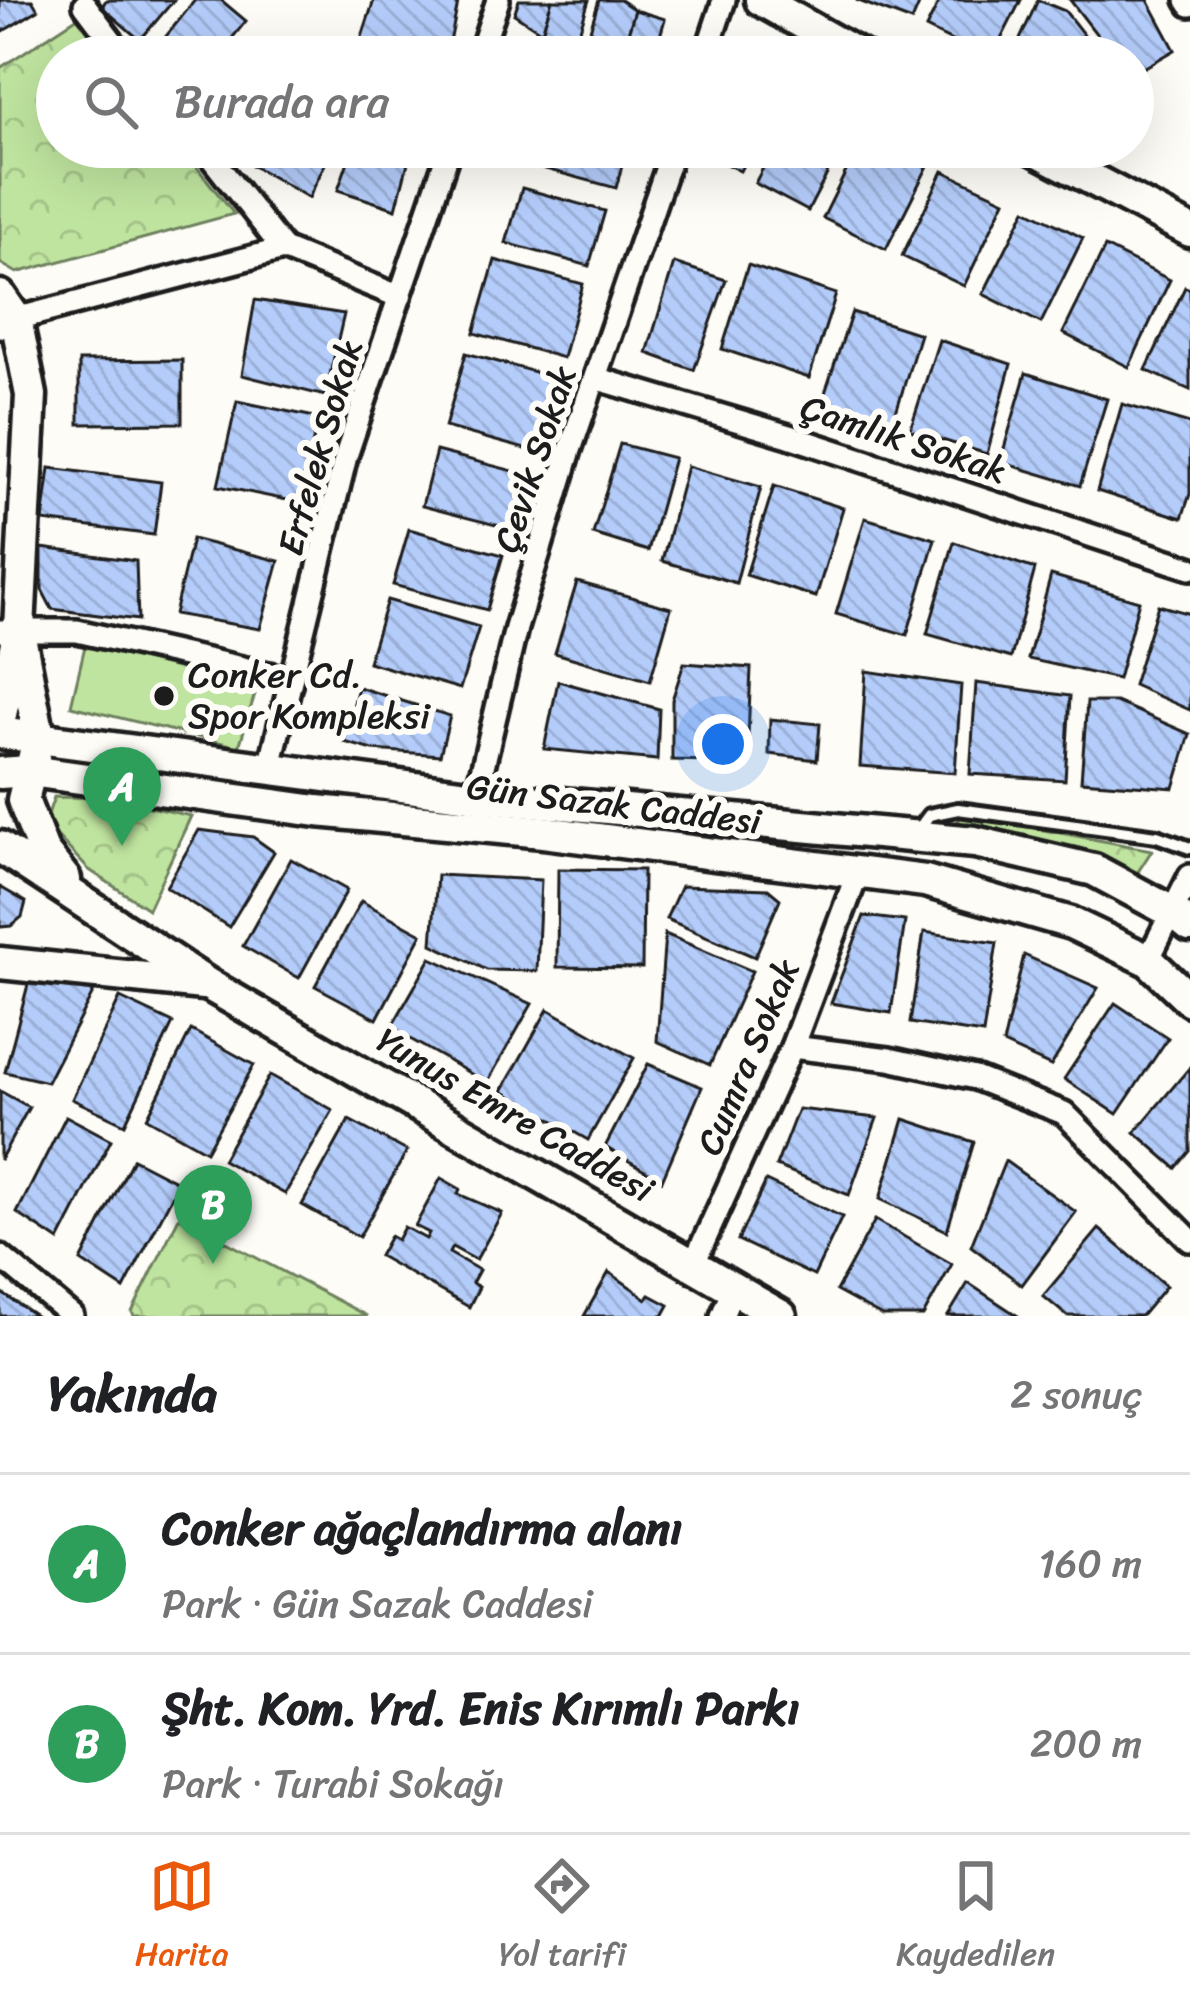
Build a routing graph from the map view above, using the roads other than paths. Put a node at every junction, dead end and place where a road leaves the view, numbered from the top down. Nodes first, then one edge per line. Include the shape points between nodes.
1 (498, 0) edge
2 (724, 0) edge
3 (761, 0) edge
4 (85, 5) dead end
5 (796, 10) edge
6 (108, 36) edge
7 (486, 36) edge
8 (712, 36) edge
9 (833, 36) edge
10 (219, 168) edge
11 (443, 168) edge
12 (667, 168) edge
13 (1071, 168) edge
14 (1190, 231) edge
15 (283, 249) junction
16 (400, 297) junction
17 (5, 314) edge
18 (595, 378) junction
19 (1190, 568) edge
20 (9, 630) edge
21 (291, 679) junction
22 (0, 719) edge
23 (0, 733) edge
24 (39, 736) junction
25 (268, 770) junction
26 (15, 772) edge
27 (476, 796) junction
28 (0, 825) edge
29 (913, 836) junction
30 (0, 847) edge
31 (1190, 848) edge
32 (857, 875) junction
33 (1190, 876) edge
34 (80, 897) junction
35 (1182, 920) edge
36 (1148, 960) junction
37 (0, 962) edge
38 (209, 985) junction
39 (1190, 1000) edge
40 (792, 1047) junction
41 (1190, 1240) edge
42 (0, 1256) edge
43 (694, 1263) junction
44 (728, 1303) edge
45 (72, 1316) edge
46 (781, 1316) edge

1 - 7 street
2 - 8 street
3 - 5 main road
4 - 6 street
5 - 9 main road
10 - 15 street
11 - 16 street, Erfelek Sokak
12 - 18 street, Çevik Sokak
13 - 14 main road
15 - 16 street
15 - 17 street
16 - 21 street, Erfelek Sokak via 346,456
17 - 20 main road via 31,395
18 - 19 street, Çamlık Sokak
18 - 27 street, Çevik Sokak via 517,628
20 - 21 street via 77,631
20 - 22 main road
20 - 24 main road
21 - 25 street, Erfelek Sokak
23 - 24 main road, Gün Sazak Caddesi
24 - 25 main road, Gün Sazak Caddesi
24 - 26 main road
25 - 27 main road, Gün Sazak Caddesi
26 - 32 main road, Gün Sazak Caddesi
26 - 34 main road via 43,851
27 - 29 main road, Gün Sazak Caddesi
28 - 34 main road
29 - 31 lane via 929,815 958,809 1156,836
29 - 35 main road, Gün Sazak Caddesi via 1094,871
30 - 34 main road
32 - 36 main road, Gün Sazak Caddesi via 926,880 1071,923
32 - 40 street, Cumra Sokak
33 - 35 street
34 - 38 main road, Yunus Emre Caddesi
35 - 36 street
36 - 39 main road, Gün Sazak Caddesi
37 - 38 main road
38 - 43 main road, Yunus Emre Caddesi
40 - 41 street via 975,1078 1064,1112
40 - 43 street, Cumra Sokak
42 - 45 street
43 - 44 main road, Yunus Emre Caddesi
44 - 46 main road, Yunus Emre Caddesi

